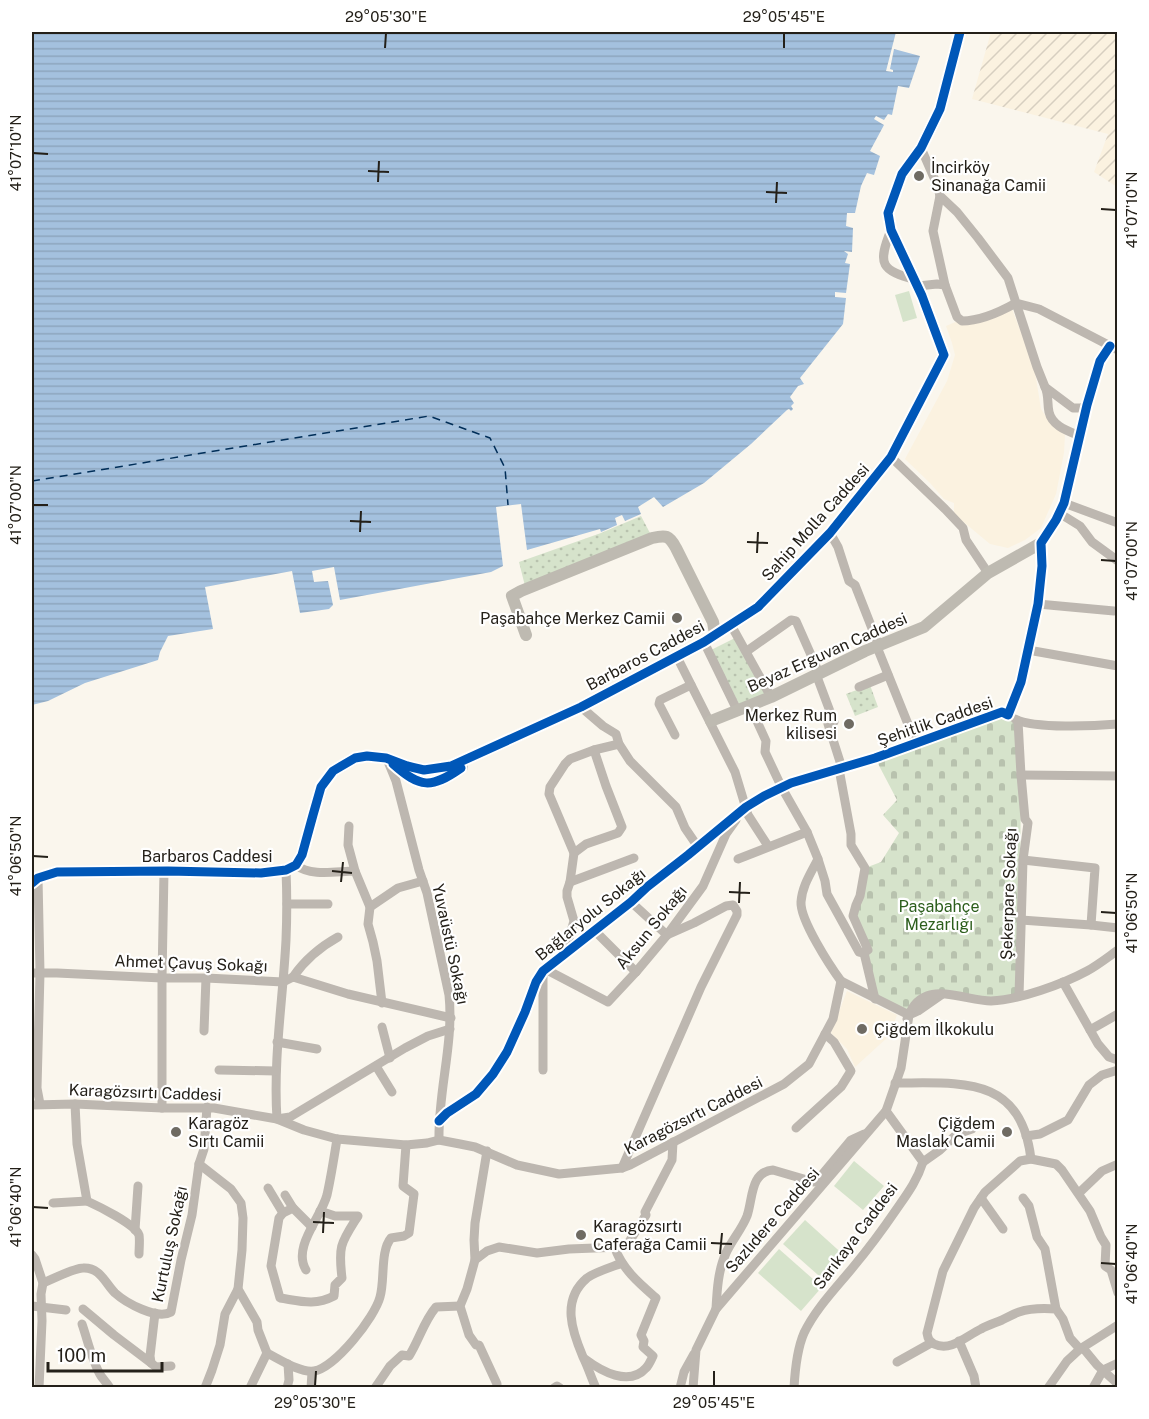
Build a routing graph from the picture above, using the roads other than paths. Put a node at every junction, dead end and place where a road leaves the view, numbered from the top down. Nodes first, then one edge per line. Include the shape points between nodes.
1 (960, 32) edge
2 (921, 148) junction
3 (940, 196) junction
4 (891, 230) junction
5 (917, 283) junction
6 (945, 285) junction
7 (1016, 303) junction
8 (1114, 348) edge
9 (1045, 387) junction
10 (1087, 405) junction
11 (1080, 436) junction
12 (891, 458) junction
13 (1064, 503) junction
14 (1059, 513) junction
15 (1118, 523) edge
16 (830, 533) junction
17 (1041, 543) junction
18 (1118, 561) edge
19 (987, 573) junction
20 (1038, 604) junction
21 (1114, 611) dead end
22 (731, 625) junction
23 (526, 634) dead end
24 (716, 634) junction
25 (704, 642) junction
26 (877, 647) junction
27 (1028, 650) junction
28 (747, 651) junction
29 (677, 657) junction
30 (1118, 666) edge
31 (817, 674) junction
32 (888, 675) junction
33 (691, 685) junction
34 (858, 687) dead end
35 (771, 697) junction
36 (750, 706) junction
37 (581, 707) junction
38 (737, 710) junction
39 (1008, 715) junction
40 (711, 721) junction
41 (1018, 721) junction
42 (1118, 724) edge
43 (675, 735) dead end
44 (619, 744) junction
45 (916, 744) junction
46 (594, 750) junction
47 (386, 758) junction
48 (840, 769) junction
49 (1020, 775) junction
50 (1118, 776) edge
51 (782, 788) junction
52 (746, 807) junction
53 (349, 826) dead end
54 (807, 832) junction
55 (768, 846) junction
56 (698, 847) junction
57 (574, 853) junction
58 (634, 858) dead end
59 (738, 859) dead end
60 (818, 859) junction
61 (1023, 860) junction
62 (291, 868) junction
63 (164, 871) junction
64 (355, 871) junction
65 (35, 881) edge
66 (423, 881) junction
67 (570, 882) junction
68 (631, 902) junction
69 (287, 904) junction
70 (328, 904) dead end
71 (370, 907) junction
72 (1021, 920) junction
73 (1091, 925) junction
74 (1118, 928) edge
75 (594, 930) junction
76 (667, 935) junction
77 (338, 937) dead end
78 (1118, 950) edge
79 (566, 952) junction
80 (864, 953) junction
81 (544, 970) junction
82 (636, 972) junction
83 (36, 973) edge
84 (293, 977) junction
85 (162, 978) junction
86 (206, 978) junction
87 (841, 981) junction
88 (283, 982) junction
89 (1063, 982) junction
90 (1019, 996) junction
91 (875, 999) junction
92 (382, 1003) junction
93 (1118, 1014) edge
94 (909, 1015) junction
95 (451, 1018) junction
96 (382, 1027) dead end
97 (450, 1029) junction
98 (204, 1030) dead end
99 (1090, 1030) junction
100 (825, 1034) junction
101 (277, 1042) junction
102 (317, 1049) dead end
103 (390, 1058) junction
104 (1118, 1060) edge
105 (376, 1066) junction
106 (219, 1070) dead end
107 (543, 1070) dead end
108 (1118, 1070) edge
109 (276, 1071) junction
110 (895, 1083) junction
111 (34, 1087) edge
112 (392, 1092) dead end
113 (75, 1104) junction
114 (36, 1105) edge
115 (207, 1107) junction
116 (162, 1108) junction
117 (886, 1111) junction
118 (277, 1119) junction
119 (439, 1122) junction
120 (796, 1128) dead end
121 (972, 1129) dead end
122 (868, 1132) junction
123 (1026, 1136) junction
124 (337, 1139) junction
125 (439, 1140) junction
126 (673, 1142) junction
127 (406, 1145) junction
128 (487, 1151) junction
129 (1031, 1160) junction
130 (923, 1162) junction
131 (199, 1164) junction
132 (1118, 1164) edge
133 (622, 1167) junction
134 (138, 1186) dead end
135 (267, 1188) dead end
136 (1079, 1193) junction
137 (285, 1195) dead end
138 (981, 1198) junction
139 (1023, 1198) dead end
140 (87, 1201) junction
141 (53, 1203) dead end
142 (293, 1208) junction
143 (320, 1211) junction
144 (283, 1213) junction
145 (312, 1227) junction
146 (1003, 1229) dead end
147 (135, 1230) junction
148 (615, 1248) junction
149 (139, 1254) dead end
150 (32, 1255) edge
151 (475, 1260) junction
152 (622, 1263) junction
153 (306, 1270) dead end
154 (43, 1283) junction
155 (238, 1289) junction
156 (1118, 1293) edge
157 (460, 1306) junction
158 (37, 1307) edge
159 (716, 1309) junction
160 (1056, 1309) junction
161 (66, 1310) dead end
162 (83, 1310) dead end
163 (154, 1313) junction
164 (82, 1324) dead end
165 (1118, 1325) edge
166 (959, 1341) junction
167 (931, 1343) junction
168 (1082, 1349) junction
169 (696, 1350) junction
170 (267, 1353) junction
171 (585, 1359) junction
172 (897, 1362) dead end
173 (151, 1363) junction
174 (1118, 1363) edge
175 (288, 1364) junction
176 (171, 1366) dead end
177 (1104, 1370) junction
178 (312, 1372) junction
179 (1118, 1384) edge
180 (39, 1388) edge
181 (110, 1388) edge
182 (205, 1388) edge
183 (250, 1388) edge
184 (287, 1388) edge
185 (311, 1388) edge
186 (375, 1388) edge
187 (497, 1388) edge
188 (554, 1388) edge
189 (560, 1388) edge
190 (596, 1388) edge
191 (680, 1388) edge
192 (693, 1388) edge
193 (794, 1388) edge
194 (976, 1388) edge
195 (1048, 1388) edge
196 (1093, 1388) edge

1 - 2 main road, Sahip Molla Caddesi via 940,109
2 - 3 street
2 - 4 main road, Sahip Molla Caddesi via 902,174 893,196 888,213
3 - 6 street via 933,231
3 - 7 street via 1008,278
4 - 5 main road, Sahip Molla Caddesi
4 - 5 street via 883,255 888,270
5 - 6 street
5 - 12 main road, Sahip Molla Caddesi via 944,355
6 - 7 street via 962,321 981,318
7 - 8 street via 1039,309
7 - 9 street
8 - 10 street via 1100,361
9 - 10 street via 1073,408
9 - 11 street via 1052,419
10 - 11 street
11 - 13 street
12 - 16 main road, Sahip Molla Caddesi
12 - 19 street via 963,528
13 - 14 street
13 - 15 street
14 - 17 street
14 - 18 street via 1080,526 1092,542
16 - 22 main road, Sahip Molla Caddesi via 758,607
16 - 26 street via 849,581 855,585
17 - 19 main road, Beyaz Erguvan Caddesi
17 - 20 street, Şehitlik Caddesi
19 - 26 main road, Beyaz Erguvan Caddesi via 924,627
20 - 21 street
20 - 27 street, Şehitlik Caddesi
22 - 24 main road, Barbaros Caddesi
22 - 28 street
23 - 24 main road via 512,596 665,536 676,548
24 - 25 main road, Barbaros Caddesi
25 - 29 main road, Barbaros Caddesi
25 - 38 street
26 - 31 main road, Beyaz Erguvan Caddesi
26 - 32 street
27 - 30 street
27 - 39 street, Şehitlik Caddesi
28 - 31 street via 791,620 796,621
28 - 35 street
29 - 33 street
29 - 37 main road, Barbaros Caddesi
31 - 35 main road, Beyaz Erguvan Caddesi
31 - 48 street via 834,722 828,724
32 - 34 street
32 - 45 street
33 - 40 street
33 - 43 street via 660,700
35 - 36 main road, Beyaz Erguvan Caddesi
36 - 38 main road, Beyaz Erguvan Caddesi
36 - 51 street
37 - 44 street via 615,734
37 - 47 main road, Barbaros Caddesi via 474,755 438,782 412,779
38 - 40 main road, Beyaz Erguvan Caddesi
39 - 41 street
39 - 45 street, Şehitlik Caddesi via 1002,712
40 - 52 street via 735,772
41 - 42 street via 1038,725
41 - 49 street, Şekerpare Sokağı
44 - 46 street
44 - 56 street via 630,761 676,807
45 - 48 street, Şehitlik Caddesi
46 - 57 street via 570,759 550,787 549,794
46 - 57 street via 622,828
47 - 62 main road, Barbaros Caddesi via 355,758 333,771 321,787 302,855
47 - 66 street, Yuvaüstü Sokağı
48 - 51 street, Şehitlik Caddesi
48 - 80 street via 851,845 865,867 853,916 868,950
49 - 50 street
49 - 61 street, Şekerpare Sokağı via 1028,823
51 - 52 street, Şehitlik Caddesi
51 - 54 street
52 - 55 street
52 - 56 street, Bağlaryolu Sokağı
52 - 76 street, Aksun Sokağı via 726,834 702,886
53 - 64 street via 348,845
54 - 55 street
54 - 60 street
55 - 59 street
56 - 68 street, Bağlaryolu Sokağı
57 - 67 street
58 - 67 street
60 - 80 street via 827,894 859,952
60 - 87 street via 803,886 800,905
61 - 72 street, Şekerpare Sokağı
61 - 73 street via 1095,868
62 - 63 main road, Barbaros Caddesi via 261,873
62 - 64 street
62 - 69 street
63 - 65 main road, Barbaros Caddesi via 57,872
63 - 85 street
64 - 71 street
65 - 83 street
66 - 71 street via 398,888
66 - 95 street, Yuvaüstü Sokağı
67 - 79 street via 567,897 574,921
68 - 75 street, Bağlaryolu Sokağı
68 - 76 street
69 - 70 street
69 - 88 street
71 - 92 street via 368,924
72 - 73 street
72 - 90 street, Şekerpare Sokağı
73 - 74 street
75 - 79 street, Bağlaryolu Sokağı
75 - 82 street
76 - 82 street, Aksun Sokağı
76 - 133 street via 726,906 737,911
77 - 84 street via 311,956
78 - 89 street
79 - 81 street, Bağlaryolu Sokağı
80 - 91 street
81 - 82 street, Aksun Sokağı via 608,1002
81 - 107 street
81 - 119 street, Bağlaryolu Sokağı via 493,1074 476,1094
83 - 85 street, Ahmet Çavuş Sokağı
83 - 111 street
84 - 88 street, Ahmet Çavuş Sokağı
84 - 92 street
85 - 86 street, Ahmet Çavuş Sokağı
85 - 116 street
86 - 88 street, Ahmet Çavuş Sokağı
86 - 98 street
87 - 91 street
87 - 100 street, Karagözsırtı Caddesi
88 - 101 street
89 - 90 street
89 - 99 street
90 - 94 street via 991,1000 929,995 913,1006
91 - 94 street
92 - 95 street
93 - 99 street
94 - 110 street, Sazlıdere Caddesi
95 - 97 street, Yuvaüstü Sokağı
96 - 103 street
97 - 103 street via 428,1036
97 - 119 street, Yuvaüstü Sokağı
99 - 104 street via 1109,1057
100 - 120 street via 851,1071 841,1087
100 - 126 street, Karagözsırtı Caddesi via 809,1064 784,1084
101 - 102 street
101 - 109 street
103 - 105 street
105 - 112 street
105 - 118 street via 290,1117
106 - 109 street
108 - 123 street via 1089,1084 1068,1120 1040,1134
109 - 118 street
110 - 117 street, Sazlıdere Caddesi
110 - 123 street via 941,1083 985,1089 1014,1109
111 - 114 street
113 - 114 street, Karagözsırtı Caddesi
113 - 116 street, Karagözsırtı Caddesi
113 - 140 street
115 - 116 street, Karagözsırtı Caddesi
115 - 118 street, Karagözsırtı Caddesi
115 - 131 street, Kurtuluş Sokağı
117 - 122 street, Sazlıdere Caddesi
117 - 130 street
118 - 124 street, Karagözsırtı Caddesi
119 - 125 street, Yuvaüstü Sokağı
121 - 130 street via 957,1134
122 - 159 street, Sazlıdere Caddesi
122 - 159 street via 851,1140 814,1182 773,1170 759,1176 747,1215 725,1255
123 - 129 street
124 - 127 street, Karagözsırtı Caddesi
124 - 143 street
125 - 127 street, Karagözsırtı Caddesi
125 - 128 street, Karagözsırtı Caddesi
126 - 133 street, Karagözsırtı Caddesi
126 - 148 street via 672,1160 646,1215 629,1242
127 - 178 street via 403,1186 414,1194 409,1233 388,1242 381,1297 373,1315 333,1361
128 - 133 street, Karagözsırtı Caddesi via 518,1165 559,1174
128 - 151 street via 475,1223
129 - 136 street via 1056,1164
129 - 138 street via 1020,1161
130 - 193 street, Sarıkaya Caddesi via 917,1179 805,1331
131 - 155 street via 231,1189 241,1203
131 - 163 street, Kurtuluş Sokağı via 171,1312
132 - 136 street via 1101,1171
134 - 147 street
135 - 144 street
136 - 156 street via 1106,1245 1105,1266 1111,1270
137 - 142 street
138 - 146 street
138 - 167 street via 943,1271 928,1328
139 - 160 street via 1029,1206 1036,1237 1045,1249
140 - 141 street
140 - 147 street
142 - 144 street
142 - 145 street
143 - 144 street via 335,1216 358,1216 342,1240 342,1278 335,1285 334,1296 324,1302 280,1298 271,1266
143 - 145 street
145 - 153 street via 301,1258
147 - 149 street via 139,1235
148 - 151 street via 537,1253 499,1247
148 - 152 street
150 - 154 street
151 - 157 street
152 - 171 street via 588,1277 571,1305 572,1327
152 - 171 street via 656,1298 641,1335 643,1347 653,1356 641,1372 625,1377 604,1371
154 - 158 street
154 - 163 street, Kurtuluş Sokağı via 81,1267 91,1268 128,1302
155 - 170 street via 257,1322
155 - 182 street via 225,1314 220,1345
157 - 186 street via 436,1307 409,1356 402,1355 390,1366
157 - 187 street via 469,1335 479,1345
158 - 161 street
158 - 180 street
159 - 169 street, Sazlıdere Caddesi
160 - 166 street via 1017,1312
160 - 168 street via 1070,1338
162 - 173 street
163 - 173 street
164 - 181 street via 101,1377
165 - 168 street
166 - 167 street via 946,1347
166 - 194 street
167 - 172 street
168 - 177 street
168 - 195 street via 1067,1361
169 - 191 street
169 - 192 street, Sazlıdere Caddesi
170 - 175 street
170 - 183 street
171 - 190 street
173 - 176 street via 156,1367
174 - 177 street
175 - 178 street
175 - 184 street
177 - 179 street
177 - 196 street
178 - 185 street
188 - 189 street

